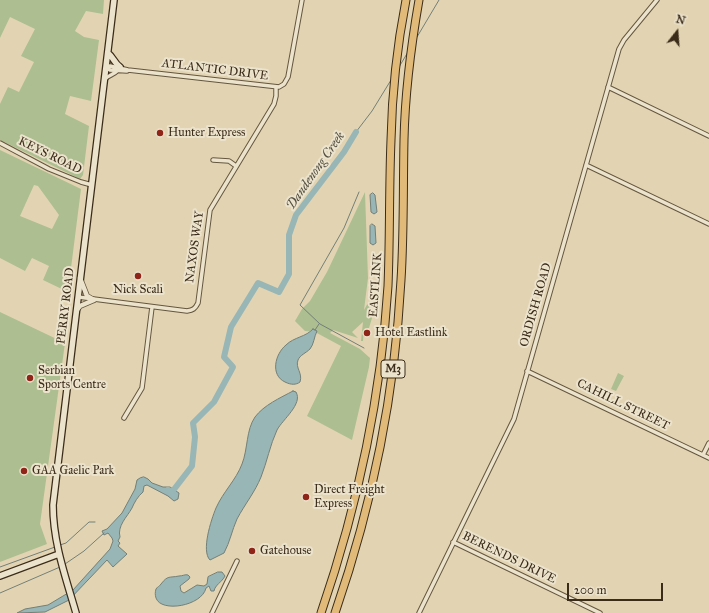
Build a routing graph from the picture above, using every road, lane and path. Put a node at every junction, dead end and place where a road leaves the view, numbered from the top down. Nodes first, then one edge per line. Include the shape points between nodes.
1 (114, 0) edge
2 (302, 0) edge
3 (406, 0) edge
4 (419, 0) edge
5 (656, 0) edge
6 (108, 53) junction
7 (106, 67) junction
8 (118, 69) junction
9 (104, 80) junction
10 (608, 87) junction
11 (276, 88) junction
12 (709, 136) edge
13 (0, 143) edge
14 (213, 160) dead end
15 (586, 165) junction
16 (236, 166) junction
17 (92, 185) junction
18 (709, 224) edge
19 (80, 278) junction
20 (78, 298) junction
21 (94, 300) junction
22 (152, 307) junction
23 (76, 311) junction
24 (528, 371) junction
25 (124, 418) dead end
26 (709, 443) edge
27 (703, 455) junction
28 (709, 458) edge
29 (453, 542) junction
30 (59, 554) junction
31 (237, 561) dead end
32 (0, 576) edge
33 (76, 613) edge
34 (212, 613) edge
35 (321, 613) edge
36 (335, 613) edge
37 (419, 613) edge
38 (600, 613) edge

1 - 6 main road, PERRY ROAD
2 - 11 street, ATLANTIC DRIVE via 288,77 283,85
3 - 35 highway, EASTLINK / M3 via 393,95 390,140 390,242 382,349 365,454 353,506
4 - 36 highway, EASTLINK / M3 via 410,56 405,118 401,280 390,388 367,506
5 - 10 street, ORDISH ROAD via 619,48
6 - 7 main road, PERRY ROAD
6 - 8 main road
7 - 8 street, ATLANTIC DRIVE
7 - 9 main road, PERRY ROAD
8 - 9 street
8 - 11 street, ATLANTIC DRIVE
9 - 17 main road, PERRY ROAD
10 - 12 street
10 - 15 street, ORDISH ROAD
11 - 16 street, NAXOS WAY via 274,104
13 - 17 street, KEYS ROAD via 49,169
14 - 16 street via 229,161
15 - 18 street
15 - 24 street, ORDISH ROAD
16 - 22 street, NAXOS WAY via 208,216 198,304 187,311
17 - 19 main road, PERRY ROAD
19 - 20 main road, PERRY ROAD
19 - 21 street via 87,296
20 - 21 street, NAXOS WAY
20 - 23 main road, PERRY ROAD
21 - 22 street, NAXOS WAY
21 - 23 street via 80,306
22 - 25 street via 142,388
23 - 30 main road, PERRY ROAD via 54,494 54,527
24 - 27 street, CAHILL STREET
24 - 29 street, ORDISH ROAD via 514,419
26 - 27 street
27 - 28 street, CAHILL STREET
29 - 37 street, ORDISH ROAD
29 - 38 street, BERENDS DRIVE
30 - 32 main road
30 - 33 main road, PERRY ROAD
31 - 34 street

